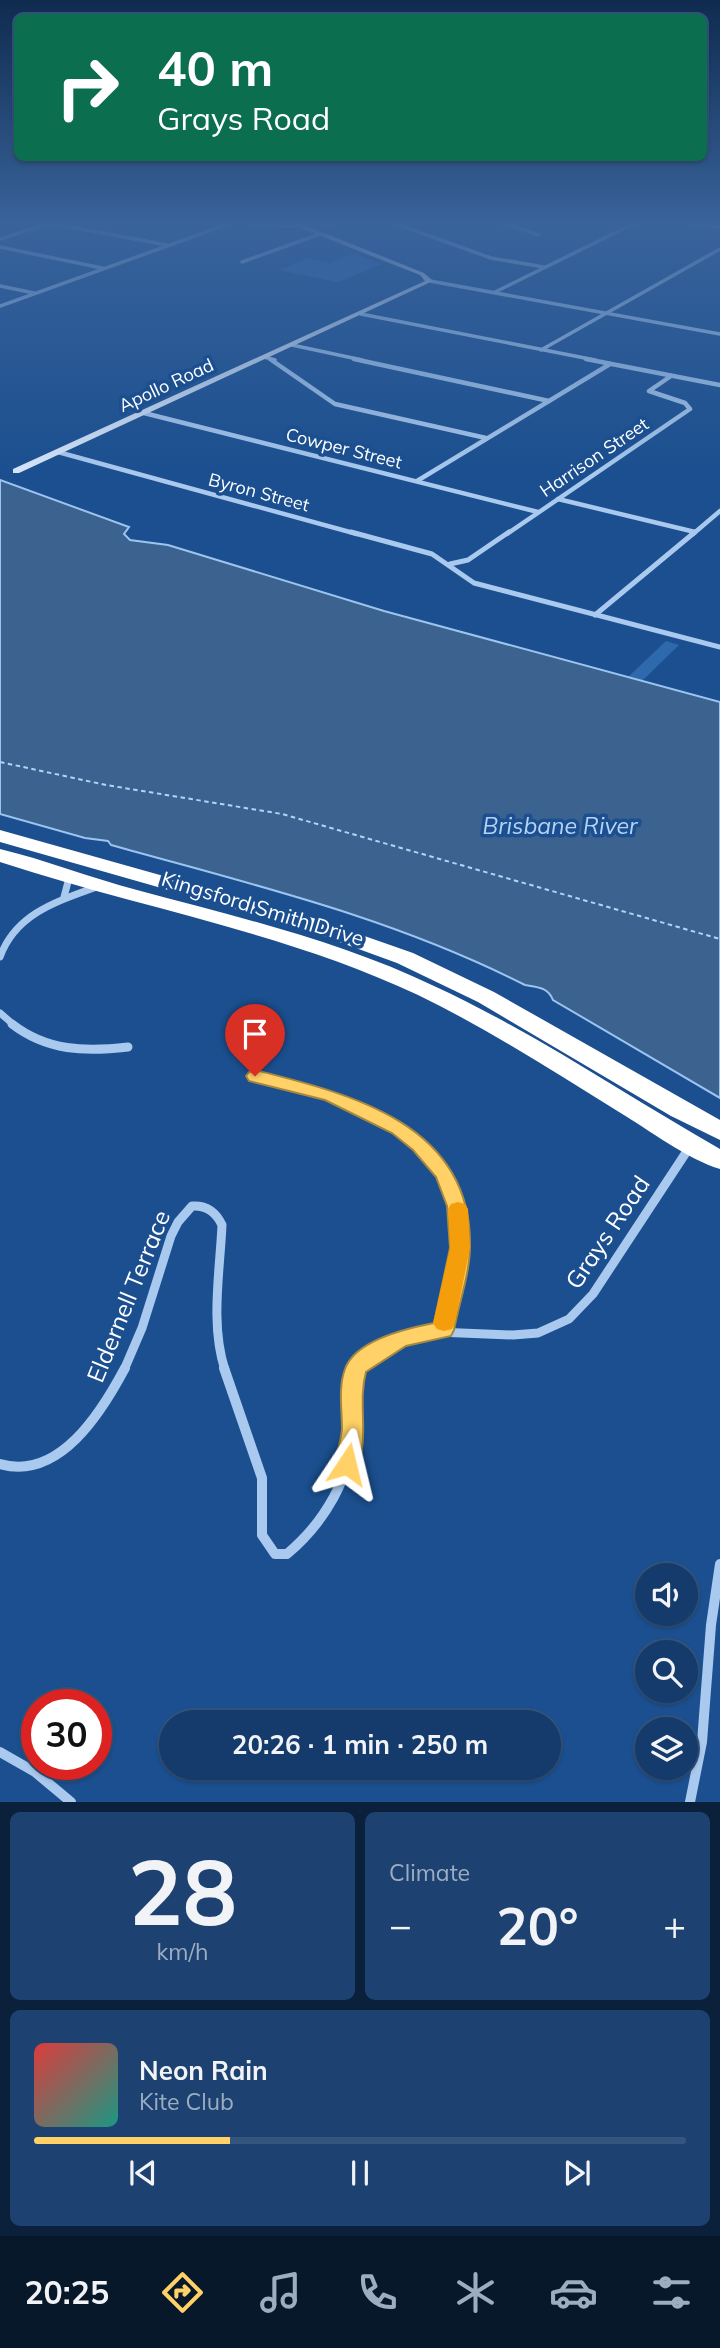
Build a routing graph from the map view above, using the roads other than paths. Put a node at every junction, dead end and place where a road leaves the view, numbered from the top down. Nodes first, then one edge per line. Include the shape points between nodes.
1 (378, 306) edge
2 (569, 306) edge
3 (618, 306) edge
4 (606, 313) junction
5 (361, 314) junction
6 (720, 334) edge
7 (292, 345) junction
8 (541, 350) junction
9 (264, 358) junction
10 (610, 363) junction
11 (671, 376) junction
12 (720, 385) edge
13 (549, 401) junction
14 (144, 412) junction
15 (486, 438) junction
16 (58, 452) junction
17 (16, 471) dead end
18 (417, 481) junction
19 (558, 499) junction
20 (720, 511) edge
21 (538, 512) junction
22 (695, 532) junction
23 (450, 564) junction
24 (595, 615) junction
25 (720, 647) edge
26 (0, 836) edge
27 (0, 855) edge
28 (67, 888) junction
29 (0, 957) edge
30 (0, 1013) edge
31 (128, 1047) dead end
32 (255, 1076) dead end
33 (720, 1131) edge
34 (691, 1144) junction
35 (720, 1160) edge
36 (443, 1330) junction
37 (0, 1464) edge
38 (275, 1553) joint
39 (720, 1564) edge
40 (0, 1752) edge
41 (71, 1802) edge
42 (690, 1802) edge

1 - 5 street, Apollo Road
2 - 4 street
3 - 4 street
4 - 6 street
4 - 8 street
5 - 7 street, Apollo Road
5 - 8 street
7 - 9 street, Apollo Road
7 - 13 street
8 - 10 street
9 - 14 street, Apollo Road
9 - 15 street via 275,360 335,404
10 - 11 street
10 - 13 street
11 - 12 street
11 - 19 street, Harrison Street via 649,391 690,409
13 - 15 street
14 - 16 street, Apollo Road
14 - 18 street, Cowper Street
15 - 18 street
16 - 17 street, Apollo Road
16 - 23 street, Byron Street via 432,554
18 - 21 street, Cowper Street
19 - 21 street, Harrison Street
19 - 22 street
20 - 22 street
21 - 23 street, Harrison Street via 468,559
22 - 24 street
23 - 24 street, Byron Street via 467,580
24 - 25 street, Byron Street
26 - 33 highway, Kingsford Smith Drive via 96,867 293,918 405,958 525,1017
27 - 28 highway, Kingsford Smith Drive
28 - 29 street via 17,926
28 - 34 highway, Kingsford Smith Drive via 99,886 292,938 417,986 502,1030
30 - 31 street via 53,1048
32 - 36 street via 331,1095 384,1120 413,1139 445,1174 455,1197 461,1237
34 - 35 highway, Kingsford Smith Drive
34 - 36 street, Grays Road via 592,1296 569,1320 530,1333
36 - 38 street, Grays Road via 401,1338 356,1367 353,1434 343,1478 313,1529 287,1554
37 - 38 street, Eldernell Terrace via 23,1469 50,1460 106,1402 123,1373 175,1227 186,1210 197,1205 215,1213 222,1225 219,1353 262,1478 262,1535
39 - 42 street via 710,1625 701,1753
40 - 41 street via 35,1772

